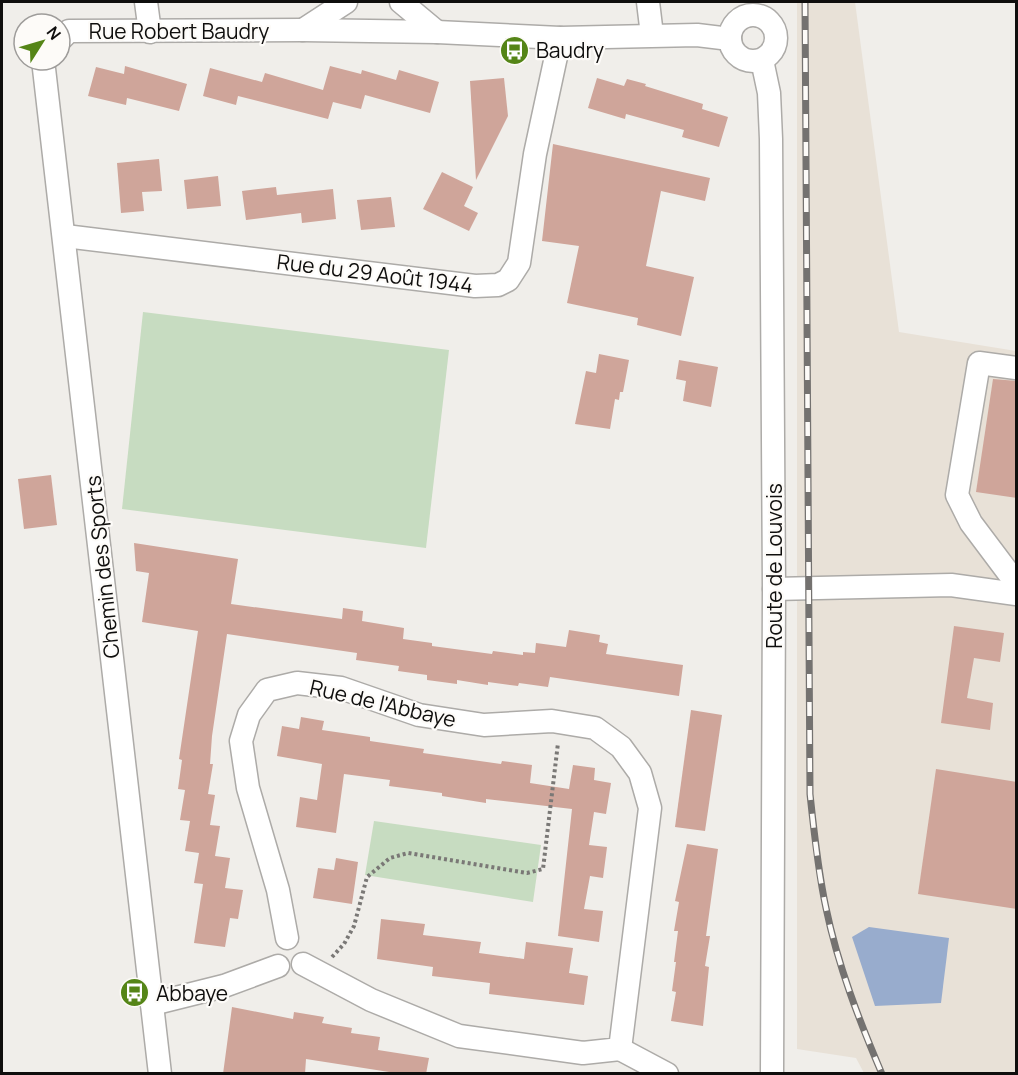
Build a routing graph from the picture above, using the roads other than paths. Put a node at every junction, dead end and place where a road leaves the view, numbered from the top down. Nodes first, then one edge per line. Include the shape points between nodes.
1 (146, 2) edge
2 (648, 2) edge
3 (338, 4) edge
4 (408, 4) edge
5 (763, 9) edge
6 (303, 30) junction
7 (72, 31) edge
8 (150, 32) junction
9 (437, 32) junction
10 (652, 35) junction
11 (560, 38) junction
12 (730, 39) junction
13 (762, 60) junction
14 (44, 72) edge
15 (65, 236) junction
16 (1017, 369) edge
17 (1017, 583) edge
18 (774, 590) junction
19 (1017, 594) edge
20 (287, 938) junction
21 (278, 966) junction
22 (310, 967) junction
23 (152, 1004) junction
24 (620, 1049) junction
25 (160, 1074) edge
26 (667, 1074) edge
27 (772, 1074) edge

1 - 8 street
2 - 10 street
3 - 6 street
4 - 9 street
5 - 12 street via 739,19
5 - 13 street via 777,38 772,51
6 - 8 street, Rue Robert Baudry
6 - 9 street, Rue Robert Baudry
7 - 8 street, Rue Robert Baudry
9 - 11 street, Rue Robert Baudry
10 - 11 street, Rue Robert Baudry
10 - 12 street, Rue Robert Baudry
11 - 15 street, Rue du 29 Août 1944 via 535,154 519,263 508,280 498,285 475,286
12 - 13 street via 731,47 741,58
13 - 18 street, Route de Louvois via 769,93 771,139
14 - 15 street, Chemin des Sports
15 - 23 street, Chemin des Sports
16 - 17 street via 979,363 957,495 971,523
18 - 19 street via 951,585
18 - 27 street, Route de Louvois
20 - 21 street via 273,952
20 - 22 street via 297,940 304,948
20 - 24 street, Rue de l'Abbaye via 278,890 248,788 242,741 249,716 267,690 297,682 341,688 418,715 484,725 561,722 595,728 621,747 640,773 650,808
21 - 22 street via 293,971
21 - 23 street via 224,986
22 - 24 street via 371,1000 459,1036 583,1053
23 - 25 street, Chemin des Sports
24 - 26 street

